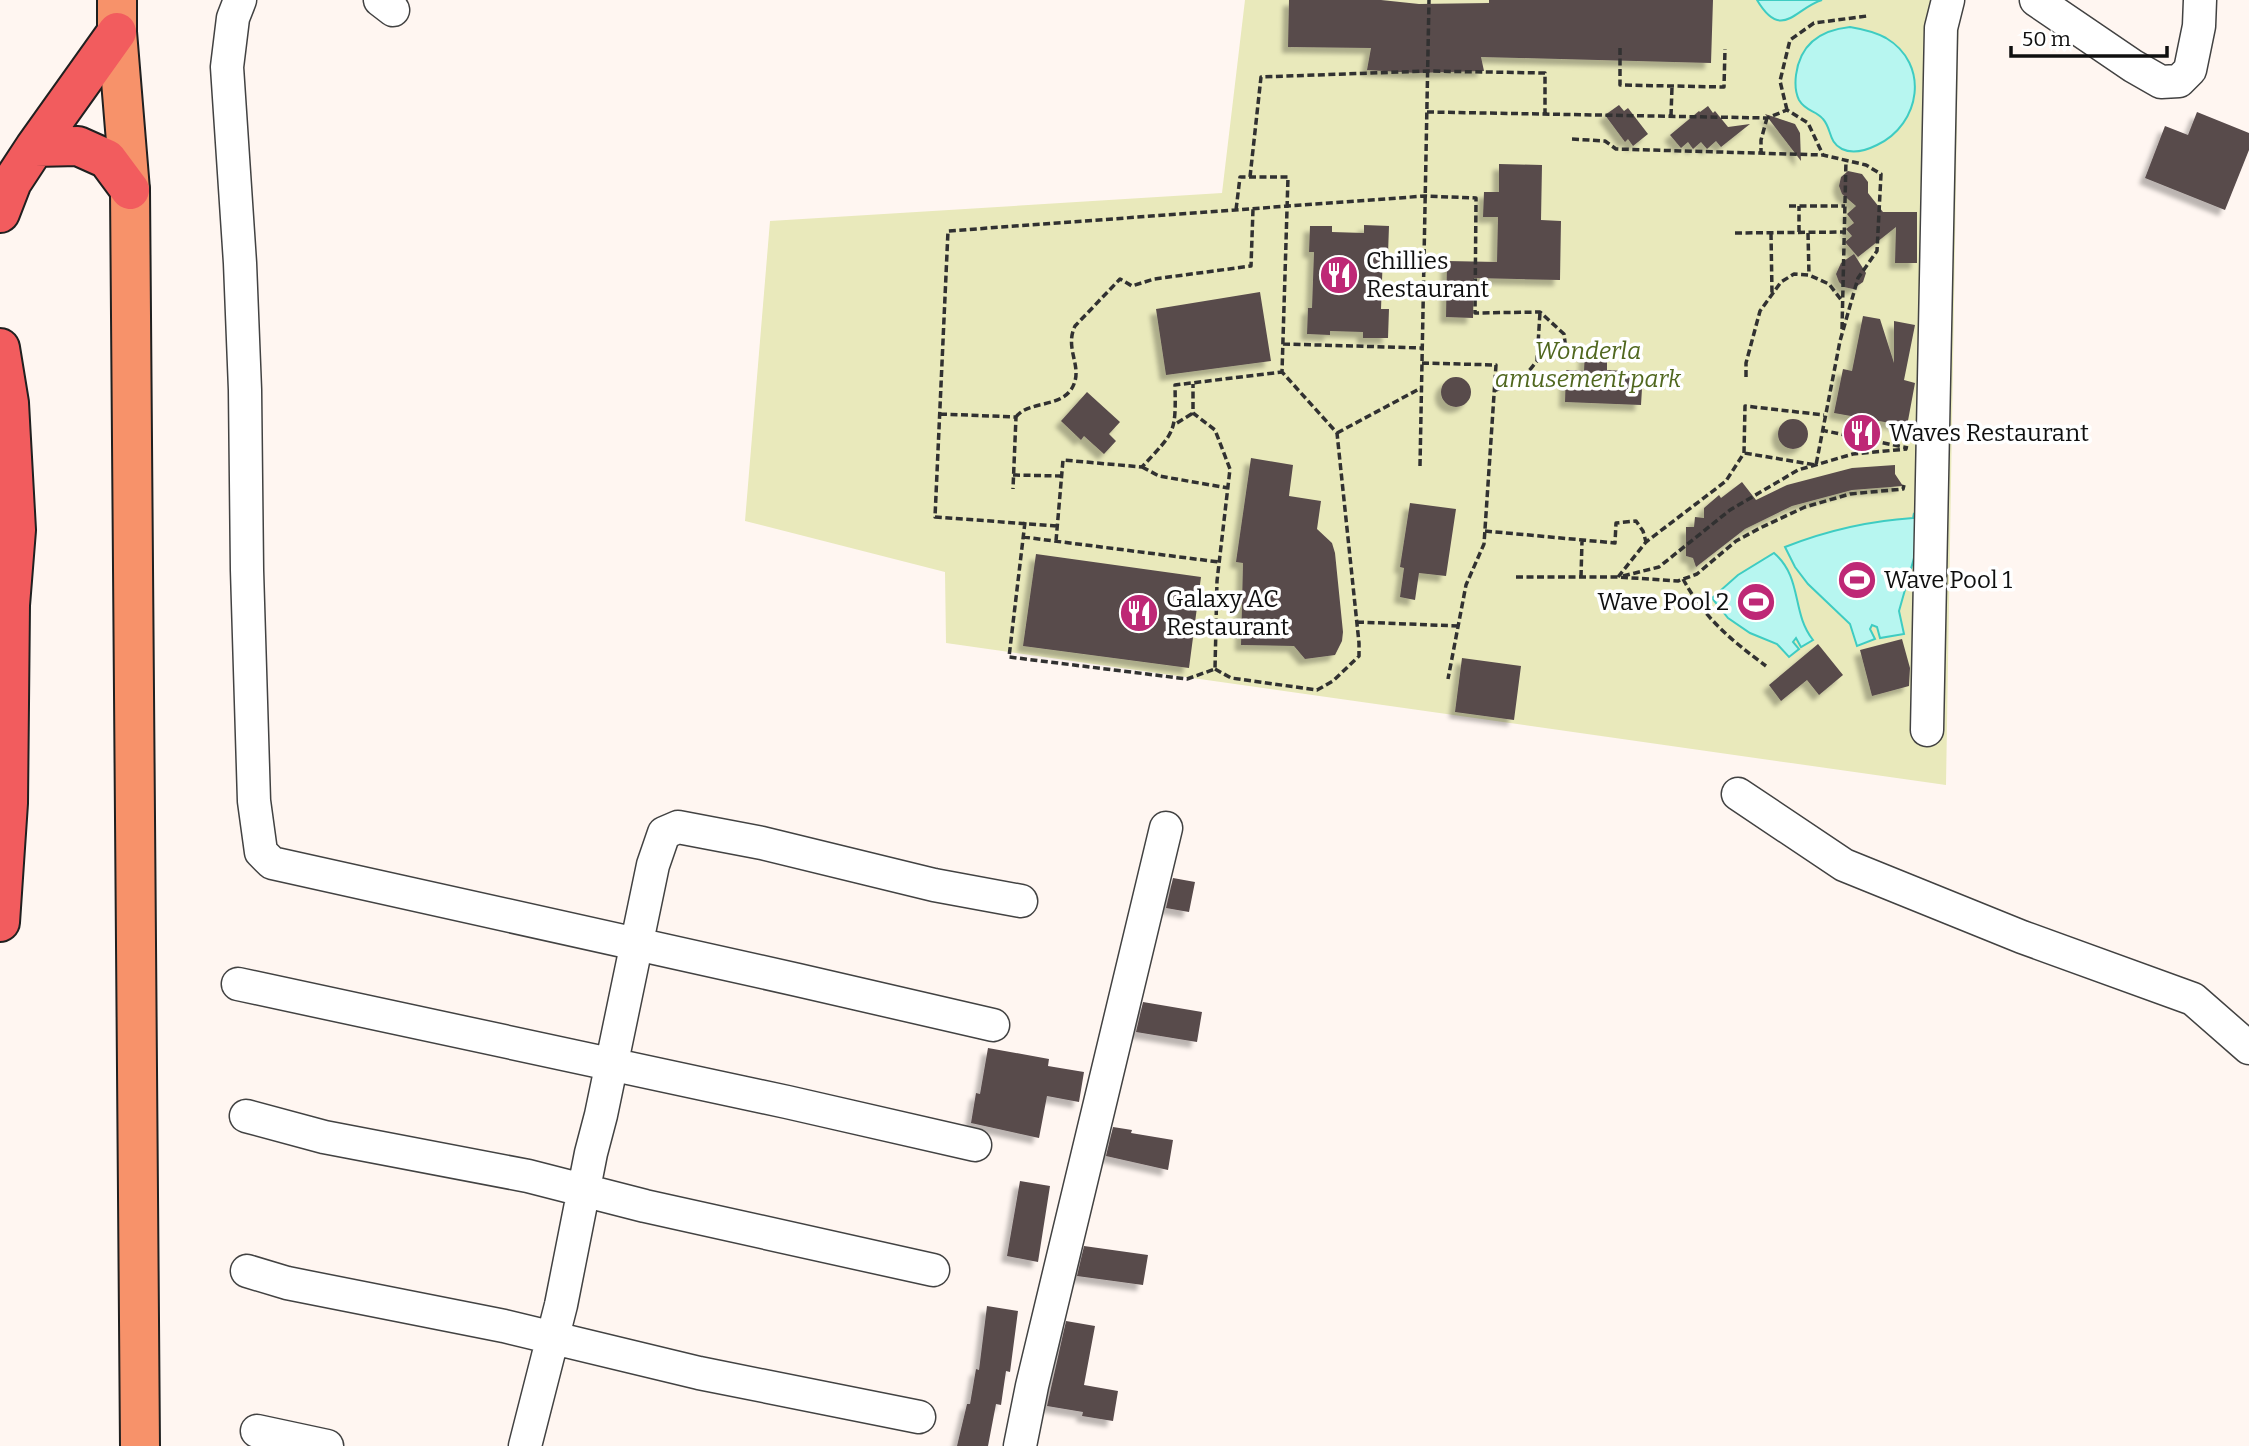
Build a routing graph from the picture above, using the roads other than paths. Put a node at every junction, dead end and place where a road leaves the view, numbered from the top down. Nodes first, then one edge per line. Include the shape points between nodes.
1 (240, 0) edge
2 (1948, 0) edge
3 (2036, 0) edge
4 (2200, 0) edge
5 (117, 16) edge
6 (35, 146) junction
7 (130, 190) junction
8 (0, 213) edge
9 (0, 348) edge
10 (1927, 730) dead end
11 (1738, 794) dead end
12 (1166, 828) dead end
13 (1021, 901) dead end
14 (0, 922) edge
15 (636, 944) junction
16 (238, 984) dead end
17 (993, 1025) dead end
18 (2249, 1048) edge
19 (612, 1064) junction
20 (246, 1116) dead end
21 (975, 1145) dead end
22 (584, 1190) junction
23 (933, 1270) dead end
24 (247, 1271) dead end
25 (553, 1338) junction
26 (919, 1418) dead end
27 (257, 1431) dead end
28 (140, 1446) edge
29 (327, 1446) edge
30 (525, 1446) edge
31 (1020, 1446) edge

1 - 15 street via 226,67 243,339 254,801 261,852 272,863
2 - 10 street via 1941,28
3 - 4 street via 2161,82 2179,81 2190,70
5 - 6 highway
5 - 7 main road
6 - 7 highway via 78,146 107,159
6 - 8 highway via 12,182
7 - 28 main road
9 - 14 highway via 9,403 16,530
11 - 18 street via 1844,864 2022,937 2193,999
12 - 31 street
13 - 15 street via 678,827 664,833 656,855
15 - 17 street
15 - 19 street
16 - 19 street
19 - 21 street
19 - 22 street
20 - 22 street via 324,1137
22 - 23 street
22 - 25 street
24 - 25 street
25 - 26 street via 699,1374
25 - 30 street
27 - 29 street

